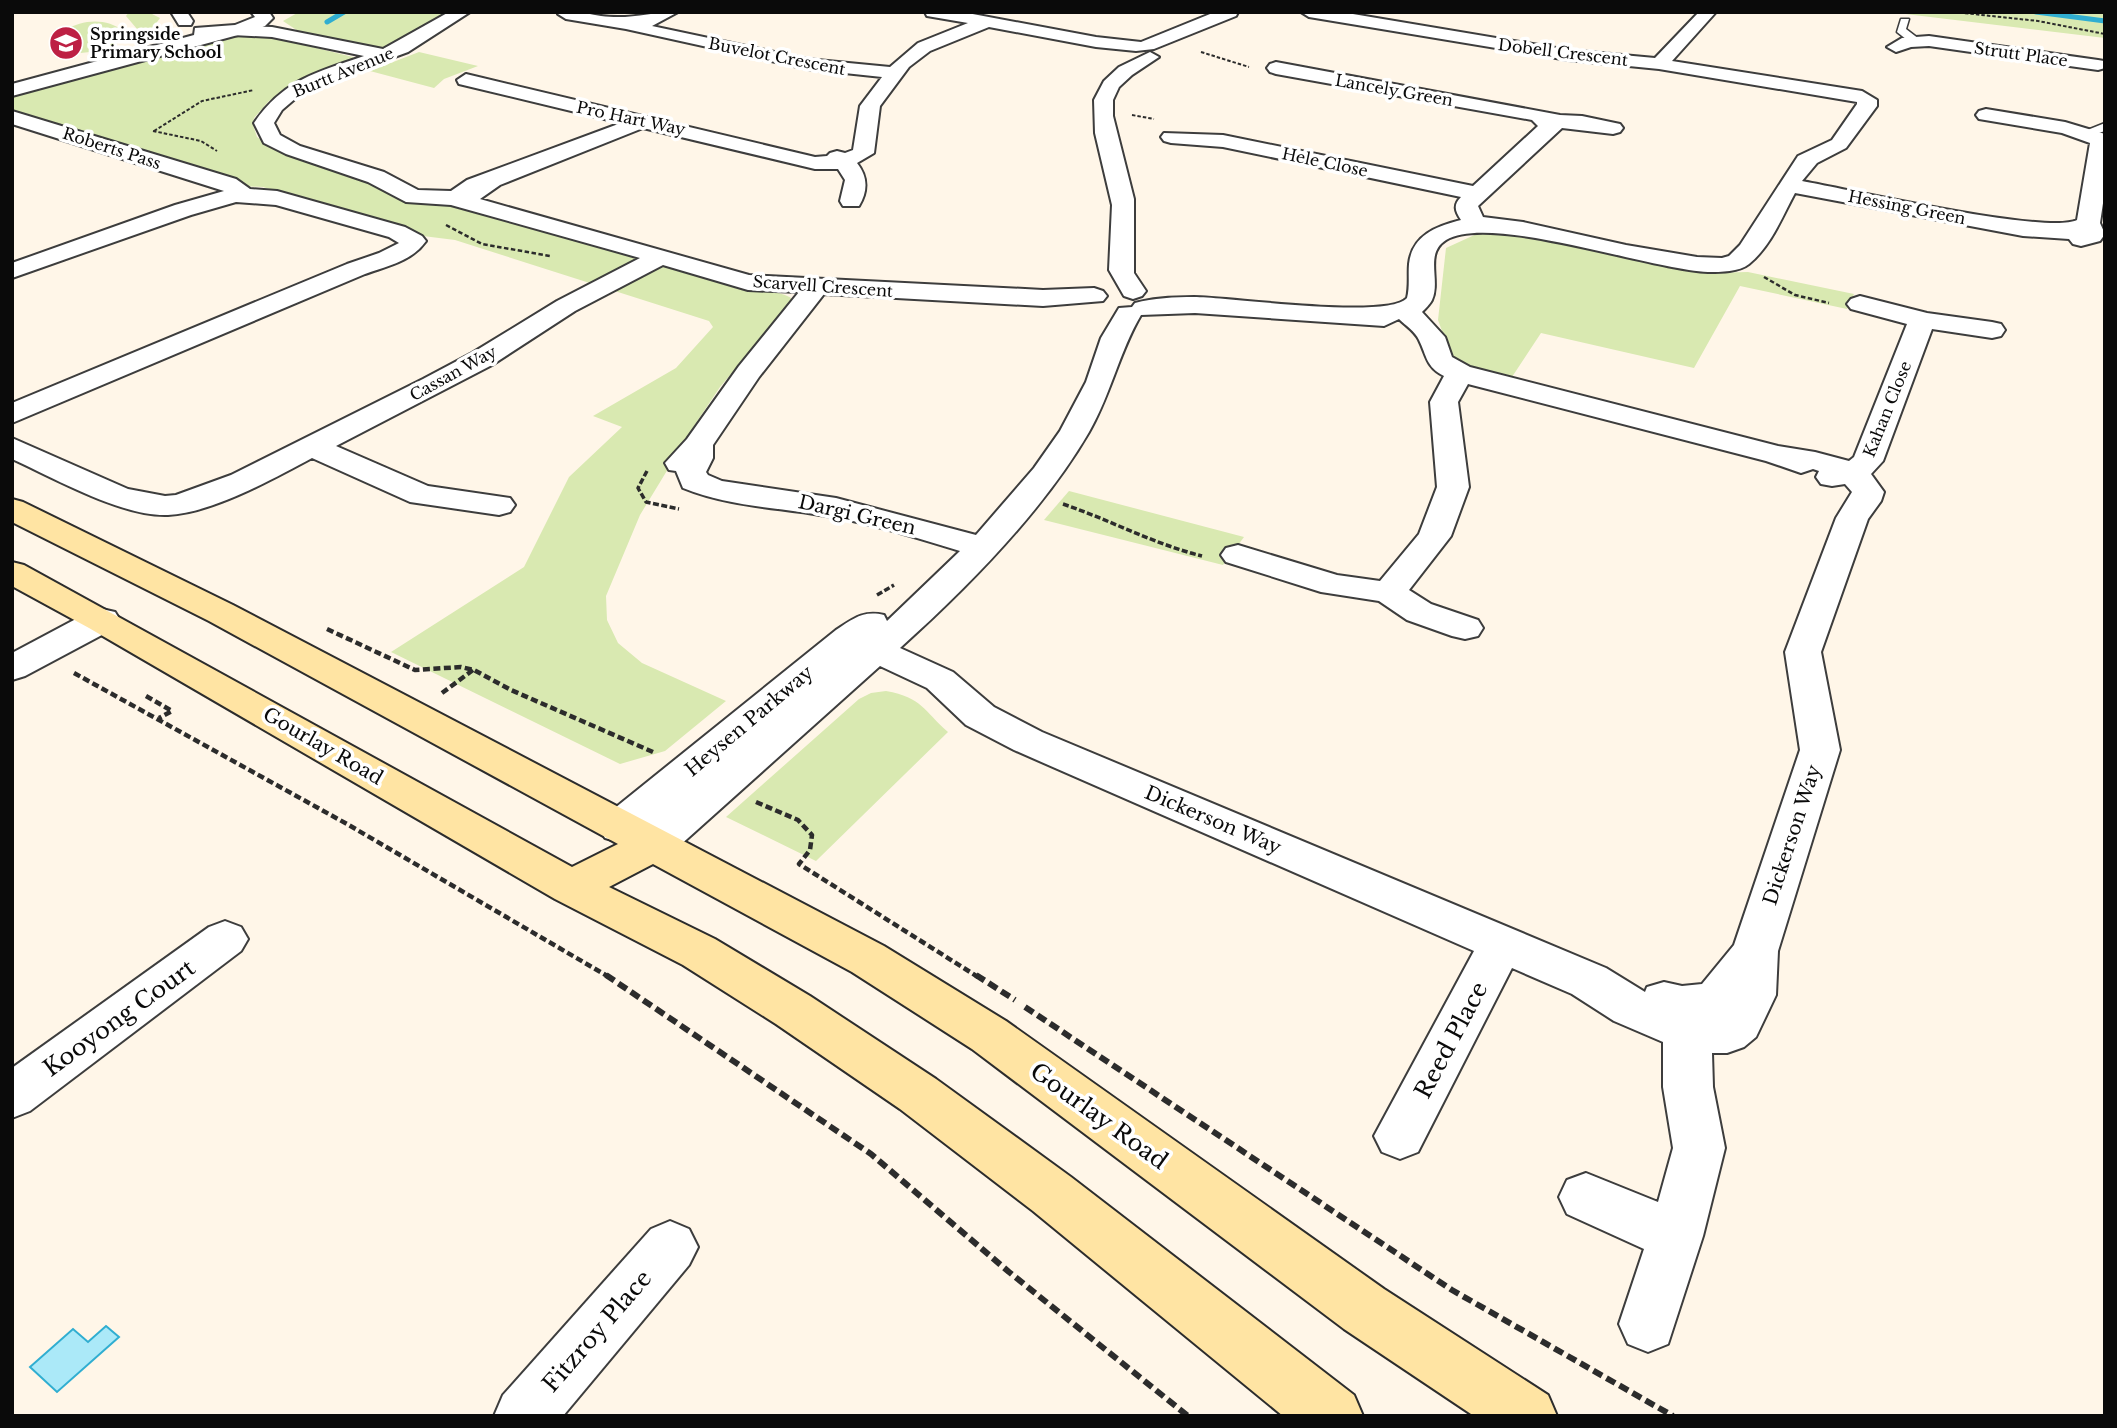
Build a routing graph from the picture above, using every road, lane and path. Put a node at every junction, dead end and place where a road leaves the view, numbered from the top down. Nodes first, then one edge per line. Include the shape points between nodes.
1 (462, 12) edge
2 (933, 12) edge
3 (1230, 12) edge
4 (1309, 12) edge
5 (1708, 12) edge
6 (1954, 12) edge
7 (264, 14) edge
8 (566, 14) dead end
9 (186, 18) edge
10 (1469, 20) dead end
11 (653, 22) edge
12 (983, 22) junction
13 (229, 31) junction
14 (2105, 34) edge
15 (289, 35) junction
16 (1447, 36) junction
17 (1145, 50) junction
18 (381, 57) junction
19 (1659, 64) junction
20 (2098, 65) dead end
21 (1885, 67) dead end
22 (1276, 68) dead end
23 (896, 73) junction
24 (467, 80) dead end
25 (12, 87) edge
26 (260, 88) dead end
27 (1986, 115) dead end
28 (12, 117) edge
29 (640, 120) junction
30 (1545, 125) junction
31 (1613, 128) dead end
32 (2096, 130) edge
33 (57, 131) junction
34 (154, 131) dead end
35 (1171, 137) dead end
36 (27, 140) dead end
37 (840, 159) junction
38 (1790, 185) junction
39 (229, 190) junction
40 (1478, 194) junction
41 (470, 199) junction
42 (851, 201) dead end
43 (1477, 225) junction
44 (1754, 246) junction
45 (662, 257) junction
46 (1677, 261) junction
47 (1743, 269) junction
48 (12, 271) edge
49 (817, 286) junction
50 (1118, 303) junction
51 (1850, 305) joint
52 (1413, 306) junction
53 (1922, 320) junction
54 (1992, 330) dead end
55 (1460, 373) junction
56 (12, 414) edge
57 (12, 447) edge
58 (312, 447) junction
59 (1842, 475) junction
60 (1028, 495) junction
61 (499, 506) dead end
62 (12, 509) edge
63 (983, 547) junction
64 (1238, 555) joint
65 (12, 572) edge
66 (152, 578) junction
67 (1389, 592) junction
68 (88, 613) junction
69 (1465, 628) dead end
70 (863, 644) junction
71 (16, 656) edge
72 (442, 693) dead end
73 (146, 696) dead end
74 (159, 718) junction
75 (704, 778) junction
76 (637, 836) junction
77 (570, 887) junction
78 (225, 939) dead end
79 (1502, 943) junction
80 (1687, 1019) junction
81 (12, 1096) edge
82 (1400, 1136) dead end
83 (1586, 1197) dead end
84 (1676, 1236) junction
85 (670, 1247) dead end
86 (1648, 1324) dead end
87 (524, 1416) edge
88 (1188, 1416) edge
89 (1333, 1416) edge
90 (1527, 1416) edge
91 (1673, 1416) edge

1 - 18 street, Burtt Avenue
2 - 12 street
3 - 17 street
4 - 16 street, Dobell Crescent
5 - 19 street
6 - 14 path
7 - 13 street via 255,25
7 - 15 street
8 - 11 street, Buvelot Crescent via 600,21
9 - 13 street via 186,30
9 - 25 street via 170,37
10 - 16 street
11 - 23 street, Buvelot Crescent via 807,64
12 - 17 street
12 - 23 street via 914,53
13 - 15 street
13 - 25 street
15 - 18 street
16 - 19 street, Dobell Crescent
17 - 50 street, Heysen Parkway via 1116,78 1102,111 1102,127 1122,192 1124,234
18 - 41 street, Burtt Avenue via 302,86 281,99 264,123 271,139 352,167 421,199
19 - 38 street, Dobell Crescent via 1861,99 1838,147 1808,159
20 - 21 street, Strutt Place via 1907,36
22 - 30 street, Lancely Green via 1512,111
23 - 37 street via 870,106 863,153
24 - 29 street, Pro Hart Way
26 - 34 path via 202,101
27 - 32 street, Hessing Green
28 - 33 street, Roberts Pass
29 - 37 street, Pro Hart Way via 815,163
29 - 41 street via 475,185
30 - 31 street, Lancely Green
30 - 40 street
32 - 38 street, Hessing Green via 2102,143 2088,224 2094,230 2084,239
33 - 36 street
33 - 39 street, Roberts Pass
35 - 40 street, Hele Close via 1223,141
37 - 42 street via 857,180
38 - 44 street, Dobell Crescent
39 - 48 street
39 - 56 street via 277,198 378,229 395,244 356,269
40 - 43 street via 1467,204
41 - 45 street, Scarvell Crescent
43 - 46 street, Dobell Crescent via 1506,225
43 - 52 street, Dobell Crescent via 1442,232 1430,240 1422,254
44 - 46 street, Dobell Crescent via 1730,264
44 - 47 street, Dobell Crescent via 1754,256
45 - 49 street, Scarvell Crescent via 748,282
45 - 58 street, Cassan Way via 566,306 482,359
46 - 47 street, Dobell Crescent via 1713,271
47 - 51 path via 1795,295
49 - 50 street, Scarvell Crescent
49 - 63 street, Dargi Green via 673,475 675,485 694,496 730,494 837,508
50 - 52 street via 1360,314
50 - 60 street, Heysen Parkway via 1100,382 1075,431
51 - 53 street
52 - 55 street via 1434,342 1436,359
53 - 54 street
53 - 59 street, Kahan Close via 1868,460
55 - 59 street
55 - 67 street via 1444,402 1453,487 1435,536
57 - 58 street, Cassan Way via 119,498 139,514 159,517 200,507
58 - 61 street via 421,495
59 - 80 street, Dickerson Way via 1852,517 1803,652 1819,750 1755,951 1752,995 1740,1023 1727,1033
60 - 63 street, Heysen Parkway
60 - 64 path via 1073,506 1166,547 1204,556
62 - 66 main road, Gourlay Road
63 - 70 street, Heysen Parkway via 909,621
64 - 67 street via 1333,585
65 - 68 main road, Gourlay Road
66 - 68 main road
66 - 76 main road, Gourlay Road
67 - 69 street via 1419,612
68 - 71 street
68 - 77 main road, Gourlay Road
70 - 75 street, Heysen Parkway
70 - 79 street, Dickerson Way via 940,680 980,716 1028,741
71 - 74 path via 46,675 80,674
72 - 75 path via 474,670 509,689 617,732
73 - 74 path via 172,710
74 - 88 path via 597,969 773,1087 871,1154
75 - 76 street, Heysen Parkway
75 - 91 path via 798,820 812,835 810,850 799,864 967,968 1452,1290
76 - 77 main road
76 - 90 main road, Gourlay Road via 868,958 989,1035 1364,1309
77 - 89 main road, Gourlay Road via 699,951 918,1094
78 - 81 street, Kooyong Court
79 - 80 street, Dickerson Way via 1589,981 1631,1007
79 - 82 street, Reed Place
80 - 84 street via 1685,1055 1699,1148
83 - 84 street
84 - 86 street
85 - 87 street, Fitzroy Place

